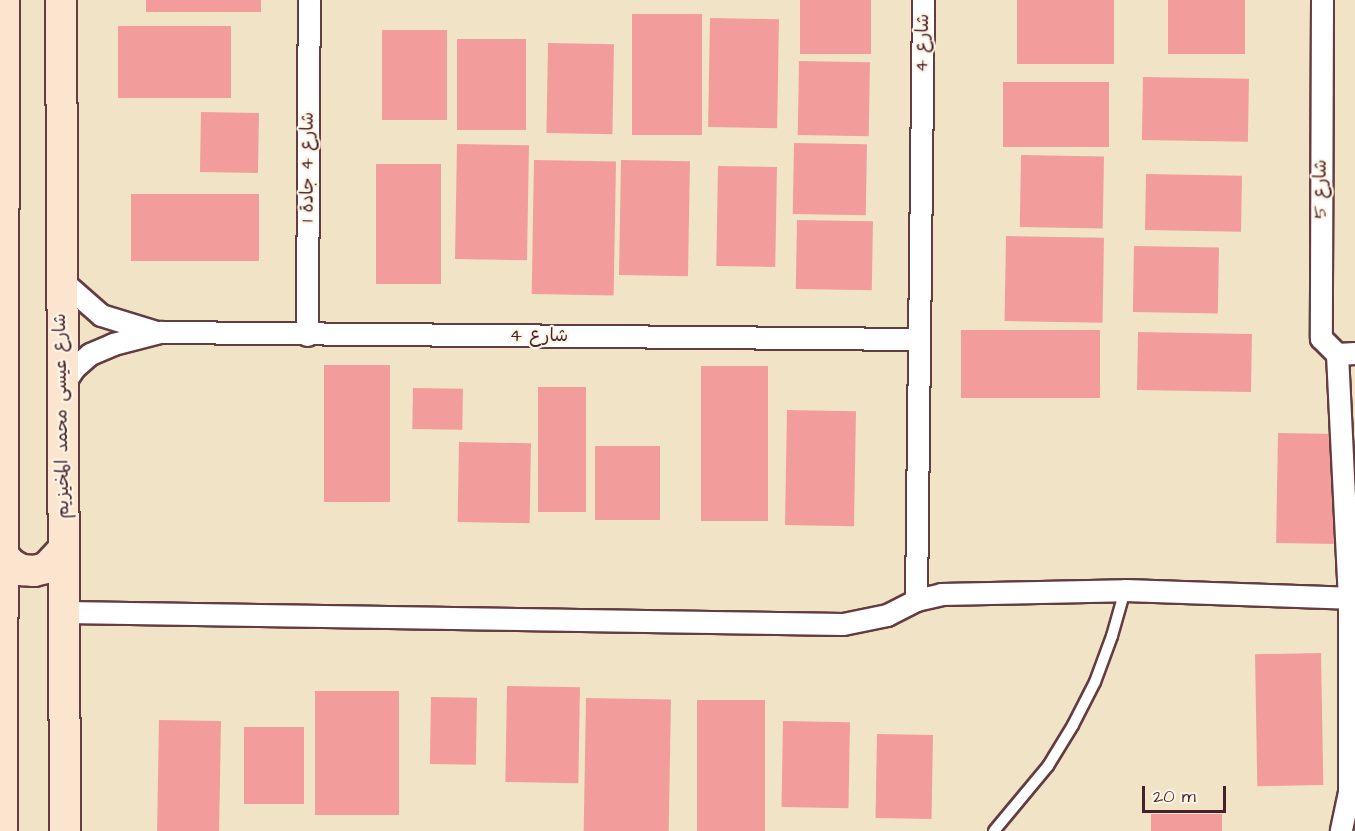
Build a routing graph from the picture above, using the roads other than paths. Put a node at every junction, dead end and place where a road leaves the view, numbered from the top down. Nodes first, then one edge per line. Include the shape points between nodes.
1 (4, 0) edge
2 (61, 0) edge
3 (309, 0) edge
4 (923, 0) edge
5 (1322, 0) edge
6 (1, 113) edge
7 (1, 261) edge
8 (61, 280) junction
9 (160, 333) junction
10 (307, 335) junction
11 (919, 339) junction
12 (1346, 354) edge
13 (62, 386) junction
14 (63, 550) junction
15 (3, 554) junction
16 (1125, 590) junction
17 (1352, 598) edge
18 (916, 600) junction
19 (65, 612) junction
20 (66, 830) edge
21 (2, 831) edge
22 (994, 831) edge
23 (1341, 831) edge

1 - 6 street
2 - 8 street, شارع عيسى محمد المخيزيم
3 - 10 street, شارع 4 جادة 1
4 - 11 street, شارع 4
5 - 12 street, شارع 5 via 1321,338
6 - 7 street
7 - 15 street
8 - 9 street, شارع 4 via 101,315
8 - 13 street, شارع عيسى محمد المخيزيم
9 - 10 street, شارع 4
9 - 13 street, شارع 4 via 90,354
10 - 11 street, شارع 4
11 - 18 street, شارع 4
12 - 17 street
13 - 14 street, شارع عيسى محمد المخيزيم
14 - 15 street via 46,568 34,571 11,564
14 - 19 street, شارع عيسى محمد المخيزيم
15 - 21 street
16 - 17 street
16 - 18 street via 941,594
16 - 22 lane via 1108,645 1073,725 1042,773
17 - 23 street via 1349,792
18 - 19 street via 887,615 843,624
19 - 20 street, شارع عيسى محمد المخيزيم

